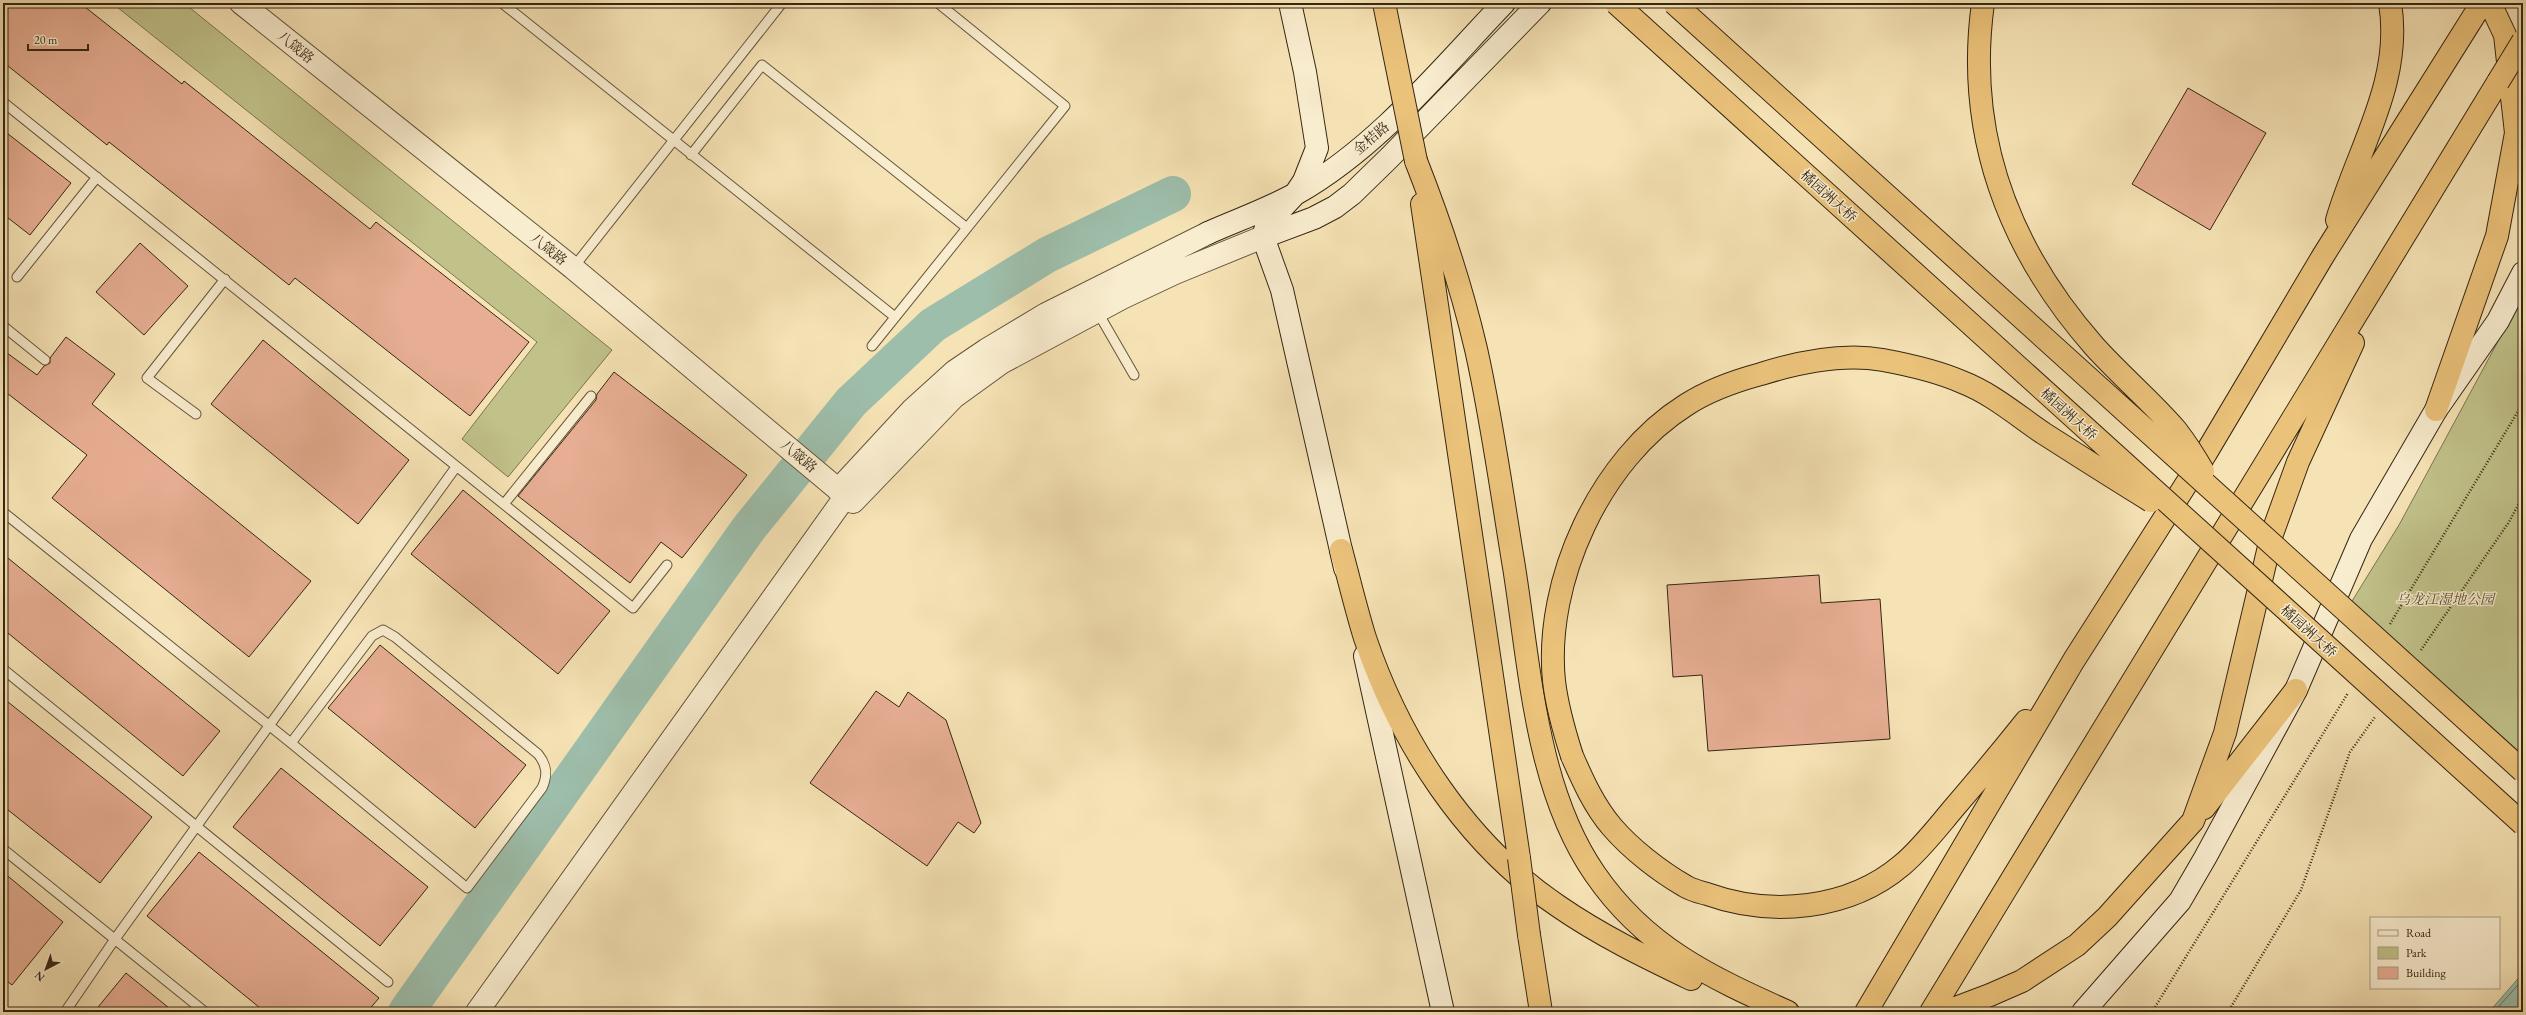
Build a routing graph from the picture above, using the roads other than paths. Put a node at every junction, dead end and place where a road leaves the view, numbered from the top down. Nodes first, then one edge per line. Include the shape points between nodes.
1 (241, 3) edge
2 (502, 3) edge
3 (782, 3) edge
4 (938, 3) edge
5 (1290, 3) edge
6 (1384, 3) edge
7 (1504, 3) edge
8 (1540, 3) edge
9 (1616, 3) edge
10 (1674, 3) edge
11 (1983, 3) edge
12 (2390, 3) edge
13 (2482, 3) edge
14 (2490, 3) edge
15 (2523, 41) edge
16 (3, 102) edge
17 (673, 140) junction
18 (691, 155) junction
19 (1416, 161) junction
20 (2440, 174) junction
21 (97, 177) junction
22 (1296, 193) junction
23 (967, 228) junction
24 (1263, 237) junction
25 (2323, 256) junction
26 (573, 268) junction
27 (2523, 273) edge
28 (17, 277) dead end
29 (225, 279) junction
30 (1097, 311) junction
31 (895, 317) junction
32 (3, 326) edge
33 (872, 346) dead end
34 (45, 360) dead end
35 (1134, 375) dead end
36 (591, 396) dead end
37 (2436, 410) junction
38 (196, 414) dead end
39 (456, 467) junction
40 (845, 496) junction
41 (2223, 500) junction
42 (504, 504) junction
43 (3, 512) edge
44 (2197, 530) junction
45 (1341, 550) junction
46 (667, 565) dead end
47 (2074, 660) junction
48 (3, 669) edge
49 (2296, 690) junction
50 (270, 725) junction
51 (291, 743) junction
52 (2523, 771) edge
53 (2193, 821) junction
54 (2523, 824) edge
55 (196, 827) junction
56 (3, 849) edge
57 (1529, 935) junction
58 (115, 939) junction
59 (388, 982) dead end
60 (65, 1012) edge
61 (205, 1012) edge
62 (477, 1012) edge
63 (1443, 1012) edge
64 (1529, 1012) edge
65 (1541, 1012) edge
66 (1773, 1012) edge
67 (1788, 1012) edge
68 (1866, 1012) edge
69 (1931, 1012) edge
70 (1945, 1012) edge
71 (2083, 1012) edge

1 - 26 main road, 八箴路
2 - 17 lane
3 - 17 lane
4 - 23 lane via 1065,106
5 - 22 main road via 1316,141 1312,161
6 - 19 highway, bridge
7 - 22 main road, 金桔路 via 1388,124 1348,157
8 - 24 main road via 1352,194 1314,218
9 - 44 highway, 橘园洲大桥, bridge
10 - 41 highway, bridge
11 - 41 highway, bridge via 1979,66 1985,136 1995,178 2025,248 2060,304 2094,345 2177,431
12 - 25 highway via 2393,20 2389,71 2373,124 2347,184
13 - 25 highway
14 - 37 highway via 2504,35 2516,133 2497,236
15 - 20 highway, bridge
16 - 21 lane
17 - 18 lane
17 - 26 lane
18 - 23 lane via 762,65
18 - 31 lane
19 - 57 highway, bridge
19 - 67 highway via 1448,250 1476,349 1538,721 1555,795 1572,838 1615,901 1664,948 1729,985
20 - 53 highway via 2355,338 2298,462 2272,534 2225,733
20 - 69 highway
21 - 28 lane
21 - 29 lane
22 - 24 main road via 1267,224
22 - 40 main road, 金桔路 via 1208,233 1040,318 986,350 956,371 912,410
23 - 31 lane
24 - 30 main road via 1175,272
24 - 45 main road via 1282,290
25 - 47 highway via 2206,453
26 - 40 main road, 八箴路
27 - 37 main road via 2498,321
29 - 38 lane via 147,378
29 - 39 lane
30 - 35 lane
30 - 40 main road via 1030,346 968,385
31 - 33 lane
32 - 34 lane
36 - 42 lane
37 - 49 main road via 2361,539
39 - 42 lane
39 - 50 lane
40 - 62 main road
41 - 52 highway, bridge
42 - 46 lane via 633,608
43 - 50 lane
44 - 47 highway, bridge via 1964,382 1920,368 1880,360 1842,359 1810,362 1747,378 1712,391 1685,405 1637,446 1617,470 1586,522 1565,574 1555,638 1554,679 1558,707 1572,756 1587,791 1612,827 1645,858 1685,886 1721,899 1756,906 1817,904 1873,884 1902,865 1933,834 1994,762
44 - 54 highway, 橘园洲大桥, bridge
45 - 63 main road
45 - 66 highway via 1365,638 1390,698 1412,744 1434,779 1477,835 1557,906 1616,943 1718,992
47 - 68 highway
48 - 55 lane
49 - 53 highway
49 - 71 main road via 2180,901
50 - 51 lane
50 - 55 lane
51 - 51 lane via 467,888 542,788 546,774 543,760 538,754 396,637 383,630 372,636
53 - 70 highway via 2107,918 2077,945 2022,981
55 - 58 lane
55 - 59 lane
56 - 58 lane
57 - 64 highway
57 - 65 highway
58 - 60 lane
58 - 61 lane

